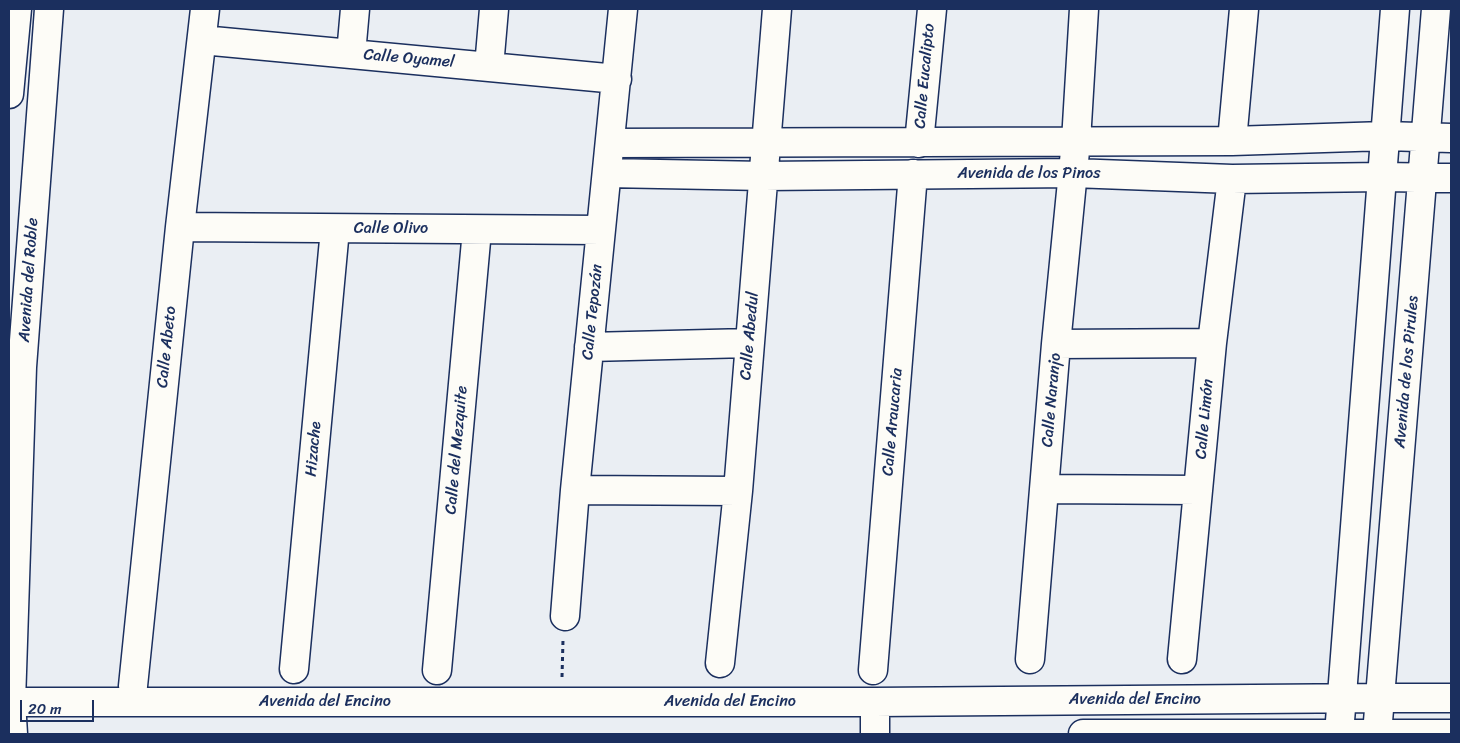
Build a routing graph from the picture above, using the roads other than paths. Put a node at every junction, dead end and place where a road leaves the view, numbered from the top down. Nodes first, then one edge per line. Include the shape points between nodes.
1 (205, 9) edge
2 (355, 9) edge
3 (494, 9) edge
4 (623, 9) edge
5 (777, 9) edge
6 (932, 9) edge
7 (1084, 9) edge
8 (1244, 9) edge
9 (1395, 9) edge
10 (1436, 9) edge
11 (14, 13) edge
12 (48, 14) edge
13 (202, 40) junction
14 (351, 54) junction
15 (490, 67) junction
16 (617, 79) junction
17 (9, 94) edge
18 (1385, 136) junction
19 (1438, 138) edge
20 (1076, 141) junction
21 (1232, 141) junction
22 (610, 143) junction
23 (919, 143) junction
24 (765, 144) junction
25 (607, 173) junction
26 (1073, 173) junction
27 (913, 174) junction
28 (764, 176) junction
29 (1382, 177) junction
30 (1422, 178) junction
31 (1451, 178) edge
32 (1232, 179) junction
33 (180, 227) junction
34 (335, 229) junction
35 (477, 230) junction
36 (601, 230) junction
37 (749, 343) junction
38 (1212, 343) junction
39 (1056, 344) junction
40 (589, 347) junction
41 (16, 366) edge
42 (1044, 489) junction
43 (575, 490) junction
44 (1198, 490) junction
45 (738, 491) junction
46 (565, 616) road end
47 (1030, 659) dead end
48 (1182, 659) dead end
49 (720, 662) dead end
50 (294, 670) dead end
51 (438, 670) dead end
52 (873, 670) dead end
53 (133, 686) dead end
54 (1342, 698) junction
55 (1380, 698) junction
56 (1451, 698) edge
57 (10, 702) edge
58 (875, 702) junction
59 (13, 734) edge
60 (875, 734) edge
61 (1083, 734) edge
62 (1181, 734) edge
63 (1339, 734) edge
64 (1377, 734) edge
65 (1451, 734) edge

1 - 13 street, Calle Abeto
2 - 14 street
3 - 15 street
4 - 16 street, Calle Tepozán
5 - 24 street, Calle Abedul
6 - 23 street, Calle Eucalipto
7 - 20 street, Calle Naranjo
8 - 21 street
9 - 18 street
10 - 19 street, Avenida de los Pirules
11 - 12 street
11 - 17 street
12 - 41 street, Avenida del Roble
13 - 14 street, Calle Oyamel
13 - 33 street, Calle Abeto
14 - 15 street, Calle Oyamel
15 - 16 street, Calle Oyamel
16 - 22 street, Calle Tepozán
18 - 19 street, Avenida de los Pinos
18 - 21 street, Avenida de los Pinos
18 - 29 street
19 - 30 street, Avenida de los Pirules
20 - 21 street, Avenida de los Pinos
20 - 23 street, Avenida de los Pinos
20 - 26 street, Calle Naranjo
22 - 24 street, Avenida de los Pinos
22 - 25 street, Calle Tepozán
23 - 24 street, Avenida de los Pinos
24 - 28 street, Calle Abedul
25 - 28 street, Avenida de los Pinos
25 - 36 street, Calle Tepozán
26 - 27 street, Avenida de los Pinos
26 - 32 street, Avenida de los Pinos
26 - 39 street, Calle Naranjo
27 - 28 street, Avenida de los Pinos
27 - 52 street, Calle Araucaria
28 - 37 street, Calle Abedul
29 - 30 street, Avenida de los Pinos
29 - 32 street, Avenida de los Pinos
29 - 54 street
30 - 31 street, Avenida de los Pinos
30 - 55 street, Avenida de los Pirules
32 - 38 street, Calle Limón
33 - 34 street, Calle Olivo
33 - 53 street, Calle Abeto
34 - 35 street, Calle Olivo
34 - 50 street, Hizache
35 - 36 street, Calle Olivo
35 - 51 street, Calle del Mezquite
36 - 40 street, Calle Tepozán
37 - 40 street
37 - 45 street, Calle Abedul
38 - 39 street
38 - 44 street, Calle Limón
39 - 42 street, Calle Naranjo
40 - 43 street, Calle Tepozán
41 - 57 street, Avenida del Roble
42 - 44 street
42 - 47 street, Calle Naranjo
43 - 45 street
43 - 46 street, Calle Tepozán
44 - 48 street, Calle Limón
45 - 49 street, Calle Abedul
54 - 55 street, Avenida del Encino
54 - 58 street, Avenida del Encino
54 - 63 street
55 - 56 street, Avenida del Encino
55 - 64 street, Avenida de los Pirules
57 - 58 street, Avenida del Encino
57 - 59 street, Avenida del Roble
58 - 60 street
61 - 62 street, Avenida del Encino
62 - 63 street, Avenida del Encino
63 - 64 street, Avenida del Encino
64 - 65 street, Avenida del Encino

